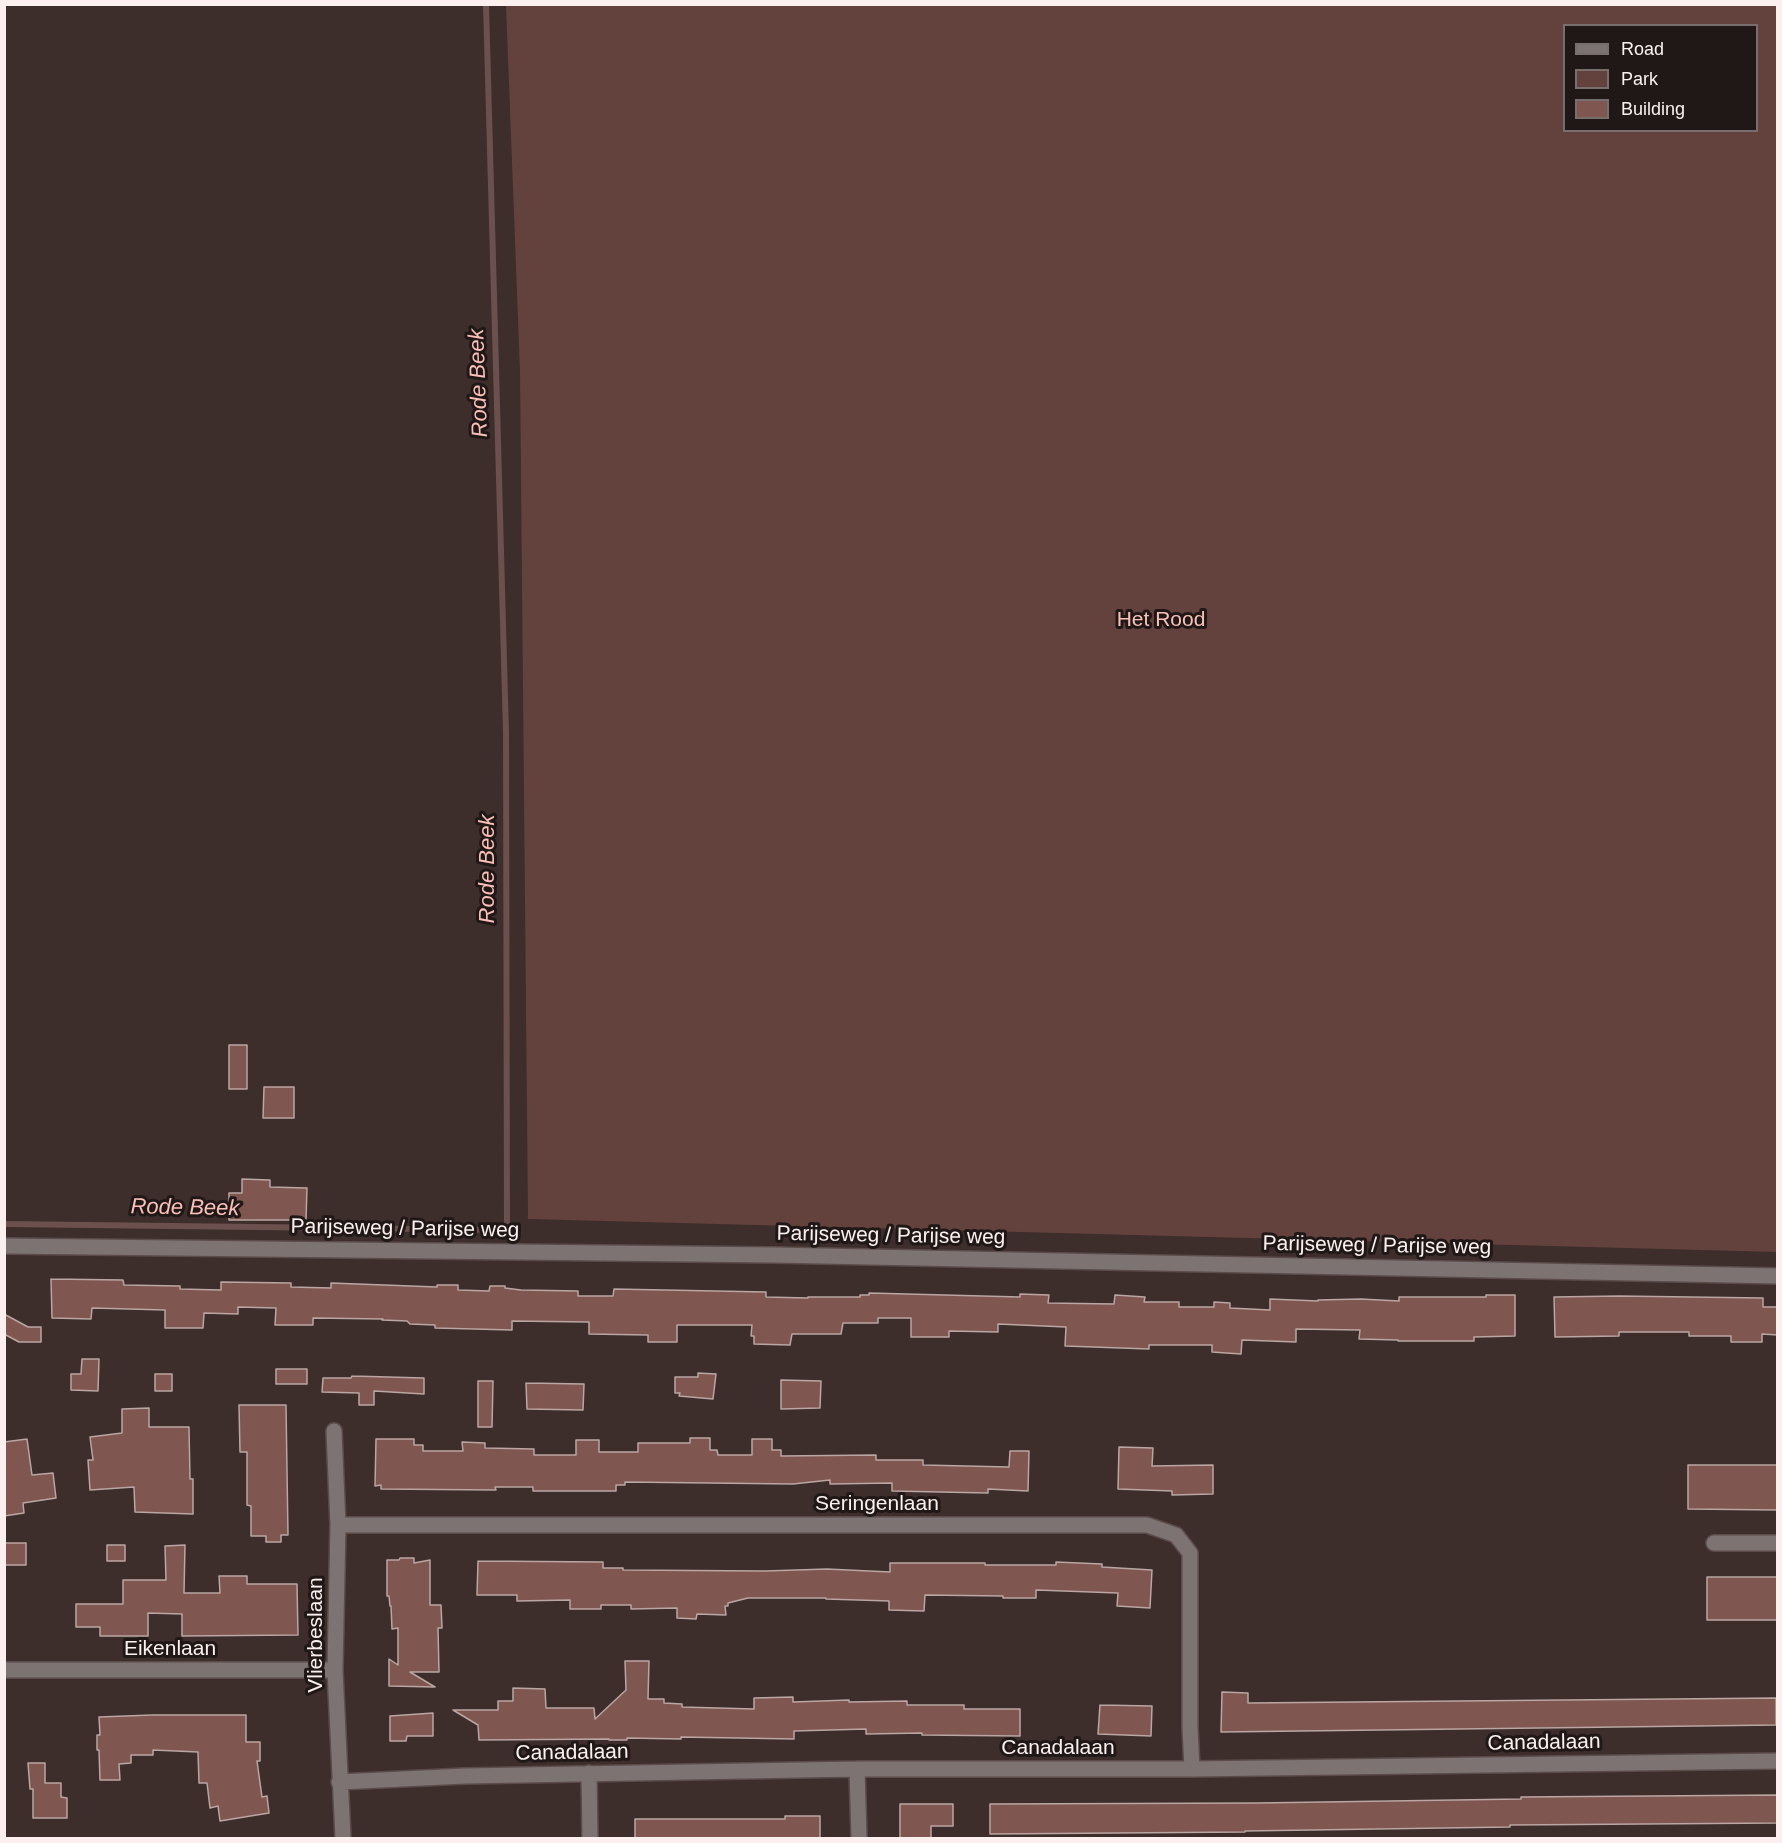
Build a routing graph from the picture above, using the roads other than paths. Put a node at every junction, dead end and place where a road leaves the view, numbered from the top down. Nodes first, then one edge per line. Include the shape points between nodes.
1 (4, 1246) edge
2 (1778, 1276) edge
3 (334, 1431) dead end
4 (338, 1525) junction
5 (1714, 1543) dead end
6 (1778, 1543) edge
7 (4, 1670) edge
8 (335, 1670) junction
9 (1778, 1761) edge
10 (1192, 1768) junction
11 (857, 1769) junction
12 (589, 1773) junction
13 (339, 1782) junction
14 (342, 1839) edge
15 (590, 1839) edge
16 (859, 1839) edge

1 - 2 street, Parijseweg / Parijse weg via 762,1254
3 - 4 street, Vlierbeslaan
4 - 8 street, Vlierbeslaan
4 - 10 street, Seringenlaan via 1147,1525 1176,1535 1190,1553
5 - 6 street
7 - 8 street, Eikenlaan
8 - 13 street, Vlierbeslaan
9 - 10 street, Canadalaan
10 - 11 street, Canadalaan
11 - 12 street, Canadalaan
11 - 16 street
12 - 13 street, Canadalaan
12 - 15 street
13 - 14 street, Vlierbeslaan

